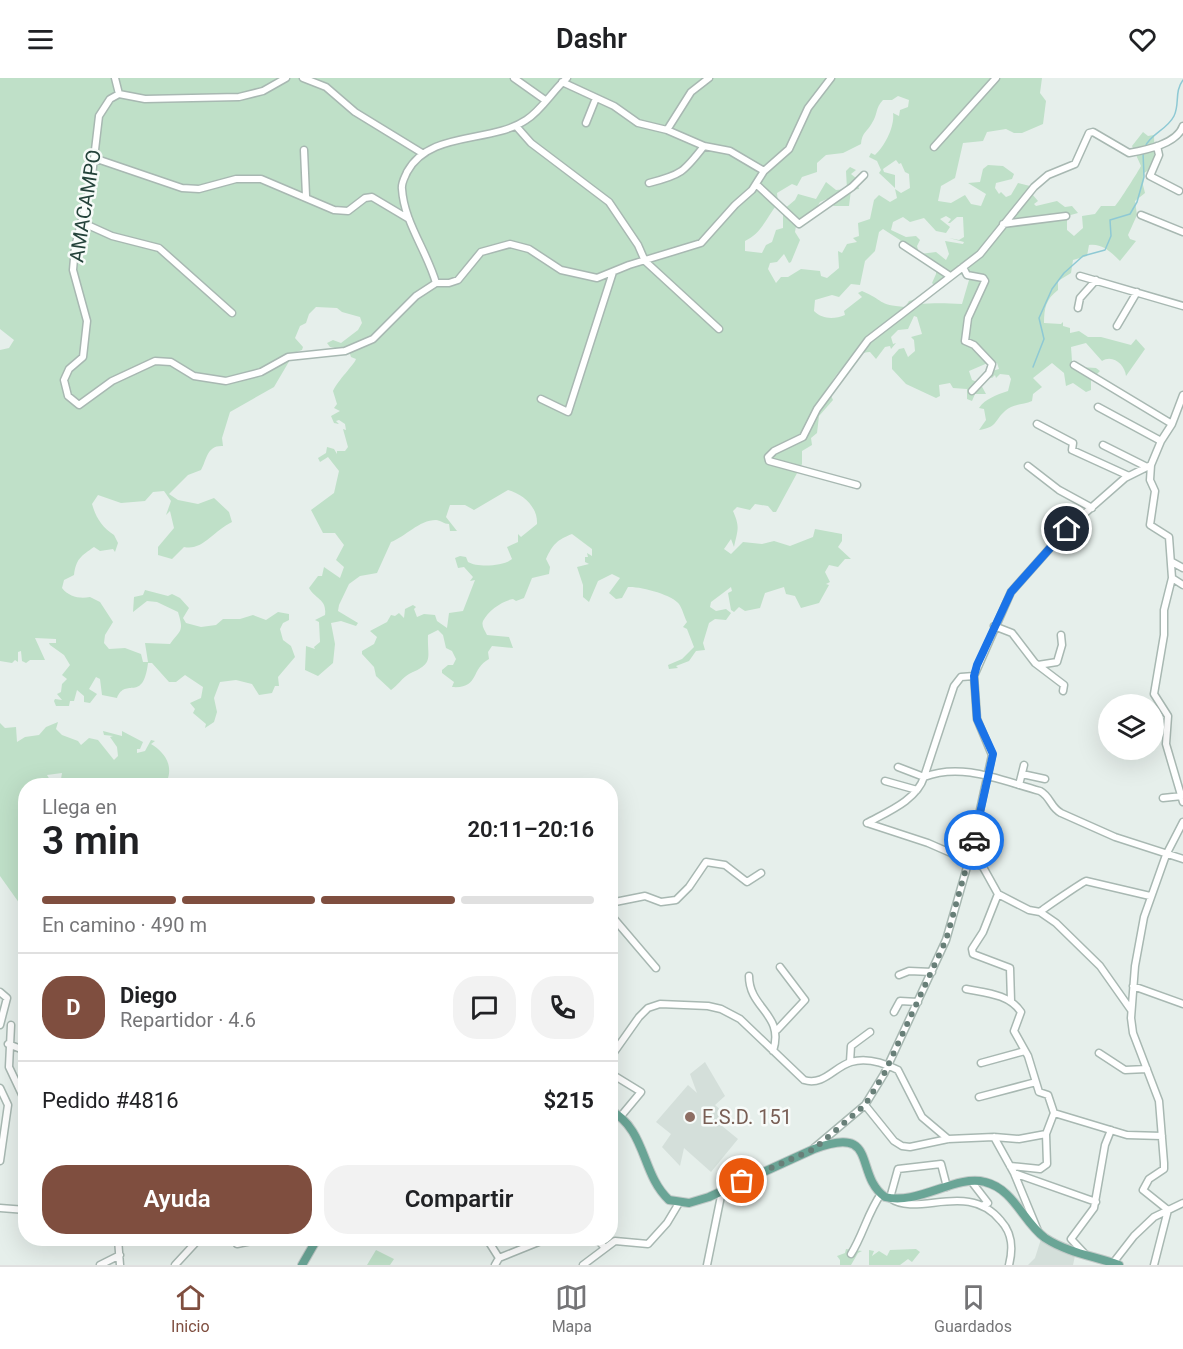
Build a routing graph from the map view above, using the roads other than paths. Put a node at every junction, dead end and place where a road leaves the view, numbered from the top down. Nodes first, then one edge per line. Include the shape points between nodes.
1 (115, 78) edge
2 (285, 78) edge
3 (303, 78) edge
4 (514, 78) edge
5 (709, 78) edge
6 (831, 78) edge
7 (996, 78) edge
8 (565, 80) edge
9 (119, 94) junction
10 (596, 98) junction
11 (545, 100) junction
12 (586, 123) dead end
13 (516, 126) junction
14 (1183, 126) edge
15 (667, 130) junction
16 (704, 146) junction
17 (1157, 146) junction
18 (934, 147) dead end
19 (304, 150) dead end
20 (422, 153) junction
21 (94, 158) junction
22 (764, 171) junction
23 (864, 175) dead end
24 (649, 183) dead end
25 (756, 184) junction
26 (1179, 191) dead end
27 (306, 196) junction
28 (1141, 215) dead end
29 (1066, 216) dead end
30 (410, 220) junction
31 (81, 222) junction
32 (1002, 224) junction
33 (1183, 232) edge
34 (903, 245) dead end
35 (645, 261) junction
36 (963, 267) junction
37 (613, 272) junction
38 (950, 276) junction
39 (1080, 276) dead end
40 (1096, 280) junction
41 (436, 283) junction
42 (1137, 292) junction
43 (1183, 306) edge
44 (1078, 308) dead end
45 (232, 313) dead end
46 (1117, 326) dead end
47 (719, 329) dead end
48 (1074, 365) dead end
49 (972, 391) dead end
50 (1183, 395) edge
51 (540, 399) dead end
52 (1098, 407) dead end
53 (1037, 424) dead end
54 (1172, 424) junction
55 (1161, 441) junction
56 (1103, 445) dead end
57 (1028, 466) dead end
58 (1149, 466) junction
59 (1129, 476) junction
60 (857, 485) dead end
61 (1092, 508) junction
62 (1172, 562) junction
63 (1183, 567) edge
64 (1172, 578) junction
65 (1183, 585) edge
66 (994, 626) junction
67 (1061, 635) dead end
68 (1038, 665) junction
69 (974, 676) junction
70 (1063, 690) dead end
71 (1154, 694) edge
72 (1164, 712) edge
73 (1024, 765) dead end
74 (898, 767) dead end
75 (1022, 774) junction
76 (989, 776) junction
77 (924, 777) junction
78 (1045, 779) dead end
79 (885, 781) dead end
80 (1019, 785) junction
81 (917, 790) junction
82 (1163, 798) dead end
83 (1182, 799) edge
84 (1183, 822) edge
85 (1166, 855) junction
86 (1183, 859) edge
87 (969, 860) junction
88 (762, 873) dead end
89 (998, 894) junction
90 (1150, 896) junction
91 (618, 901) edge
92 (1040, 912) junction
93 (618, 923) edge
94 (780, 967) dead end
95 (656, 968) dead end
96 (932, 972) junction
97 (899, 975) dead end
98 (749, 976) dead end
99 (1133, 986) junction
100 (966, 989) dead end
101 (0, 992) edge
102 (1011, 1001) junction
103 (918, 1002) junction
104 (1183, 1004) edge
105 (1131, 1010) junction
106 (894, 1012) dead end
107 (0, 1024) edge
108 (11, 1025) dead end
109 (777, 1030) junction
110 (870, 1032) dead end
111 (8, 1044) junction
112 (618, 1047) edge
113 (18, 1048) edge
114 (773, 1051) junction
115 (1025, 1051) junction
116 (1099, 1053) dead end
117 (850, 1062) junction
118 (981, 1063) dead end
119 (888, 1065) junction
120 (1147, 1070) junction
121 (618, 1078) edge
122 (1036, 1082) junction
123 (0, 1088) edge
124 (18, 1088) edge
125 (979, 1097) dead end
126 (865, 1105) junction
127 (0, 1106) edge
128 (7, 1108) junction
129 (1054, 1113) junction
130 (618, 1114) edge
131 (621, 1116) junction
132 (1111, 1130) junction
133 (1046, 1134) junction
134 (1162, 1136) junction
135 (994, 1137) junction
136 (948, 1139) junction
137 (814, 1149) junction
138 (0, 1161) edge
139 (1010, 1166) junction
140 (1014, 1173) junction
141 (971, 1181) junction
142 (947, 1187) junction
143 (722, 1191) junction
144 (881, 1194) junction
145 (890, 1198) junction
146 (1096, 1202) junction
147 (679, 1203) junction
148 (1183, 1203) edge
149 (985, 1204) junction
150 (0, 1208) edge
151 (18, 1209) edge
152 (1168, 1210) junction
153 (1038, 1231) junction
154 (618, 1240) edge
155 (119, 1246) edge
156 (193, 1246) edge
157 (313, 1246) edge
158 (491, 1246) edge
159 (529, 1246) edge
160 (608, 1246) edge
161 (605, 1248) joint
162 (851, 1254) dead end
163 (120, 1255) junction
164 (1086, 1256) junction
165 (499, 1258) junction
166 (1116, 1264) edge
167 (100, 1265) edge
168 (120, 1265) edge
169 (175, 1265) edge
170 (302, 1265) edge
171 (495, 1265) edge
172 (583, 1265) edge
173 (707, 1265) edge
174 (1009, 1265) edge
175 (1154, 1265) edge

1 - 9 street
2 - 9 street via 263,91 239,98 145,99
3 - 20 street via 326,87 355,112
4 - 11 street
5 - 15 street via 691,92
6 - 22 street via 808,108 789,149
7 - 18 street
8 - 10 street
8 - 11 street
9 - 21 street, AMACAMPO via 110,99 99,116
10 - 12 street
10 - 15 street via 638,123
11 - 13 street
13 - 20 street
13 - 35 street via 531,143 609,202
14 - 17 street via 1179,134
15 - 16 street
16 - 22 street via 730,151
16 - 24 street via 677,176
17 - 26 street via 1159,155 1150,176
17 - 32 street via 1124,151 1100,135 1089,133 1075,164 1048,175
19 - 27 street
20 - 30 street via 409,168 401,187
21 - 27 street via 182,188 261,179
21 - 31 street, AMACAMPO via 92,184
22 - 25 street
23 - 25 street via 799,224
25 - 35 street via 701,243
27 - 30 street via 334,210 348,211 372,197
28 - 33 street
29 - 32 street
30 - 41 street
31 - 41 street, AMACAMPO via 73,270 87,321 83,357 69,369 64,380 68,396 75,404 84,404 111,381 155,361 171,362 194,376 226,381 261,372 288,357 345,351 373,339 416,296
31 - 45 street via 112,236 159,248
32 - 36 street via 980,254
34 - 38 street
35 - 37 street
35 - 47 street
36 - 38 street
36 - 49 street via 967,275 985,281 968,318 965,341 975,345 993,363
37 - 41 street via 597,278 577,276 529,249 510,244 481,252 458,280
37 - 51 street via 568,412
38 - 60 street via 868,340 816,409 803,436 768,457 769,461
39 - 40 street
40 - 42 street
40 - 44 street via 1080,298
42 - 43 street
42 - 46 street
48 - 54 street
50 - 54 street
52 - 55 street
53 - 59 street via 1074,443 1072,450
54 - 55 street
55 - 58 street
56 - 58 street
57 - 61 street via 1059,490
58 - 59 street
58 - 62 street via 1155,491 1150,525 1169,537
59 - 61 street
61 - 66 street via 1013,589
62 - 63 street
62 - 64 street
64 - 65 street
64 - 71 street
66 - 68 street via 1012,633
66 - 69 street
67 - 68 street via 1057,662
68 - 70 street via 1064,685
69 - 76 street via 977,719 993,754
69 - 77 street via 961,677 954,686
72 - 83 street via 1168,716 1166,744
73 - 75 street
74 - 77 street
75 - 78 street
75 - 80 street
76 - 77 street via 957,771
76 - 80 street
76 - 87 street
77 - 81 street
79 - 81 street
80 - 85 street via 1045,793 1053,808 1075,820
81 - 87 street via 867,823
82 - 83 street
84 - 85 street
85 - 86 street
85 - 90 street
87 - 89 street via 983,867
87 - 96 street via 946,940
88 - 91 street via 747,882 719,862 706,862 676,900 662,902 645,896
89 - 92 street
89 - 102 street via 972,949 973,954 1010,968
90 - 92 street via 1086,881
90 - 99 street
92 - 105 street via 1100,966
93 - 95 street
94 - 109 street via 805,1000
96 - 97 street via 909,971
96 - 103 street
98 - 109 street via 751,992
99 - 104 street
99 - 105 street
100 - 102 street
101 - 107 street via 7,998
102 - 115 street via 1021,1012 1014,1028
103 - 106 street via 900,1001
103 - 119 street
105 - 120 street via 1133,1033
108 - 111 street
109 - 114 street
110 - 117 street via 851,1046
111 - 113 street
111 - 124 street via 11,1075
112 - 114 street via 643,1012 669,1004 727,1011
114 - 117 street via 809,1081 823,1079
115 - 118 street
115 - 122 street
116 - 120 street via 1125,1070
117 - 119 street
119 - 126 street
119 - 136 street via 898,1070 922,1117
120 - 134 street via 1159,1101
121 - 131 street via 641,1092
122 - 125 street
122 - 129 street via 1039,1092 1048,1095
123 - 128 street
126 - 136 street via 902,1146
126 - 137 street
127 - 128 street
128 - 138 street
129 - 132 street
129 - 133 street
130 - 131 main road
131 - 147 main road via 638,1138 660,1192
132 - 134 street via 1139,1137
132 - 146 street
133 - 135 street via 1018,1139
133 - 139 street via 1047,1164 1040,1169
134 - 152 street via 1164,1169 1143,1188
135 - 136 street
135 - 139 street
137 - 143 main road
137 - 144 main road via 838,1141 853,1144 864,1157
139 - 140 street
140 - 146 street
140 - 153 street
141 - 142 main road
141 - 149 street
141 - 153 main road via 986,1182 1004,1191
142 - 145 main road
142 - 145 street via 941,1164 910,1166 898,1169
143 - 147 main road
143 - 173 street
144 - 145 main road
144 - 162 street
145 - 149 street via 903,1203 955,1200
146 - 164 street via 1071,1239
147 - 154 street via 648,1244
148 - 152 street
149 - 174 street via 1008,1230
150 - 151 street
152 - 166 street via 1148,1222
152 - 175 street
153 - 164 main road
155 - 163 street
156 - 169 street
157 - 170 main road
158 - 165 street
159 - 165 street
160 - 161 street
161 - 172 street
163 - 167 street
163 - 168 street
164 - 166 main road
165 - 171 street

